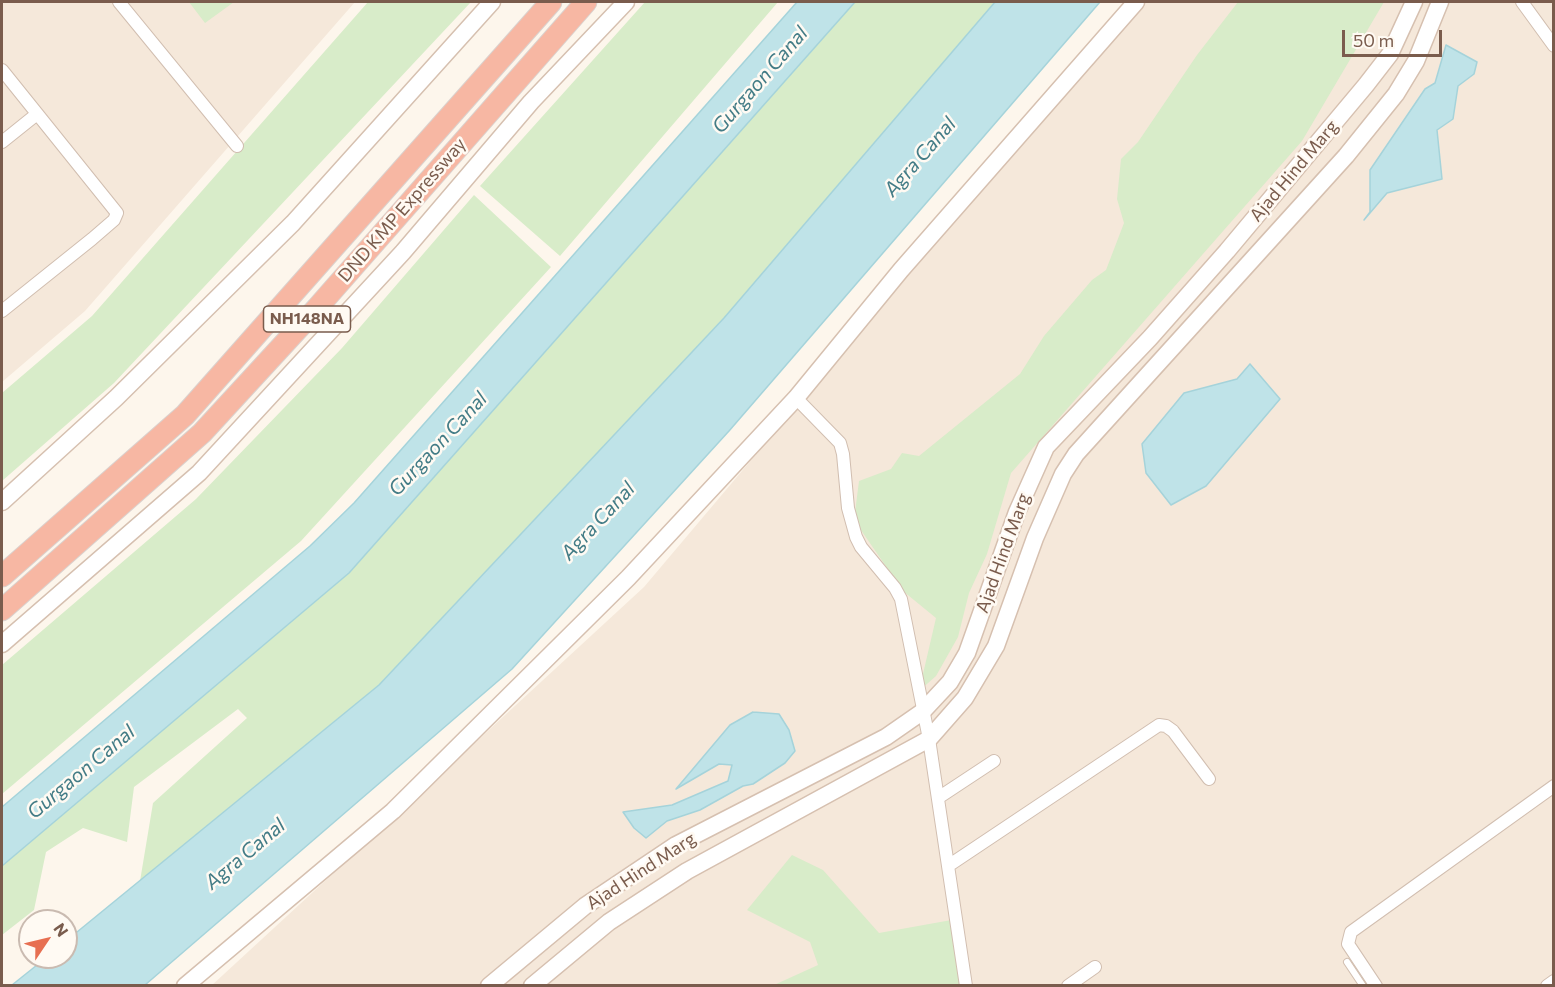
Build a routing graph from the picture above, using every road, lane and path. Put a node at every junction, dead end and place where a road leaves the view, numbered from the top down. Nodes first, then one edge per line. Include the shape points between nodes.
1 (118, 2) edge
2 (492, 2) edge
3 (551, 2) edge
4 (586, 2) edge
5 (626, 2) edge
6 (1136, 2) edge
7 (1414, 2) edge
8 (1440, 2) edge
9 (1522, 2) edge
10 (1554, 46) edge
11 (2, 70) edge
12 (37, 114) junction
13 (2, 142) edge
14 (237, 146) dead end
15 (2, 311) edge
16 (796, 398) junction
17 (2, 502) edge
18 (2, 576) edge
19 (2, 610) edge
20 (2, 644) edge
21 (922, 712) junction
22 (929, 739) junction
23 (994, 761) dead end
24 (1209, 779) dead end
25 (1554, 786) edge
26 (938, 798) junction
27 (948, 866) junction
28 (1347, 962) dead end
29 (1095, 967) dead end
30 (1554, 981) edge
31 (185, 986) edge
32 (489, 986) edge
33 (532, 986) edge
34 (966, 986) edge
35 (1068, 986) edge
36 (1364, 986) edge
37 (1376, 986) edge
38 (1547, 986) edge

1 - 14 street
2 - 17 street via 292,223 116,398
3 - 18 highway, DND KMP Expressway / NH148NA via 185,414
4 - 19 highway, DND KMP Expressway / NH148NA via 202,433
5 - 20 street via 531,102 403,252 199,473
6 - 16 street via 901,270
7 - 21 street, Ajad Hind Marg via 1390,54 1366,85 1219,260 1046,447 1017,512 967,653 950,682
8 - 22 street via 1416,61 1396,94 1346,156 1076,454 1035,538 996,646 965,698
9 - 10 street
11 - 12 street
12 - 13 street
12 - 15 street via 114,209 116,217
16 - 21 street via 840,443 848,508 856,537 901,598
16 - 31 street via 628,578 393,811
21 - 22 street
21 - 32 street, Ajad Hind Marg via 886,737 676,845 585,906
22 - 26 street
22 - 33 street via 687,871 609,922
23 - 26 street
24 - 27 street via 1173,731 1159,725
25 - 37 street via 1351,932 1348,944
26 - 27 street
27 - 34 street
28 - 36 lane
29 - 35 street
30 - 38 street

